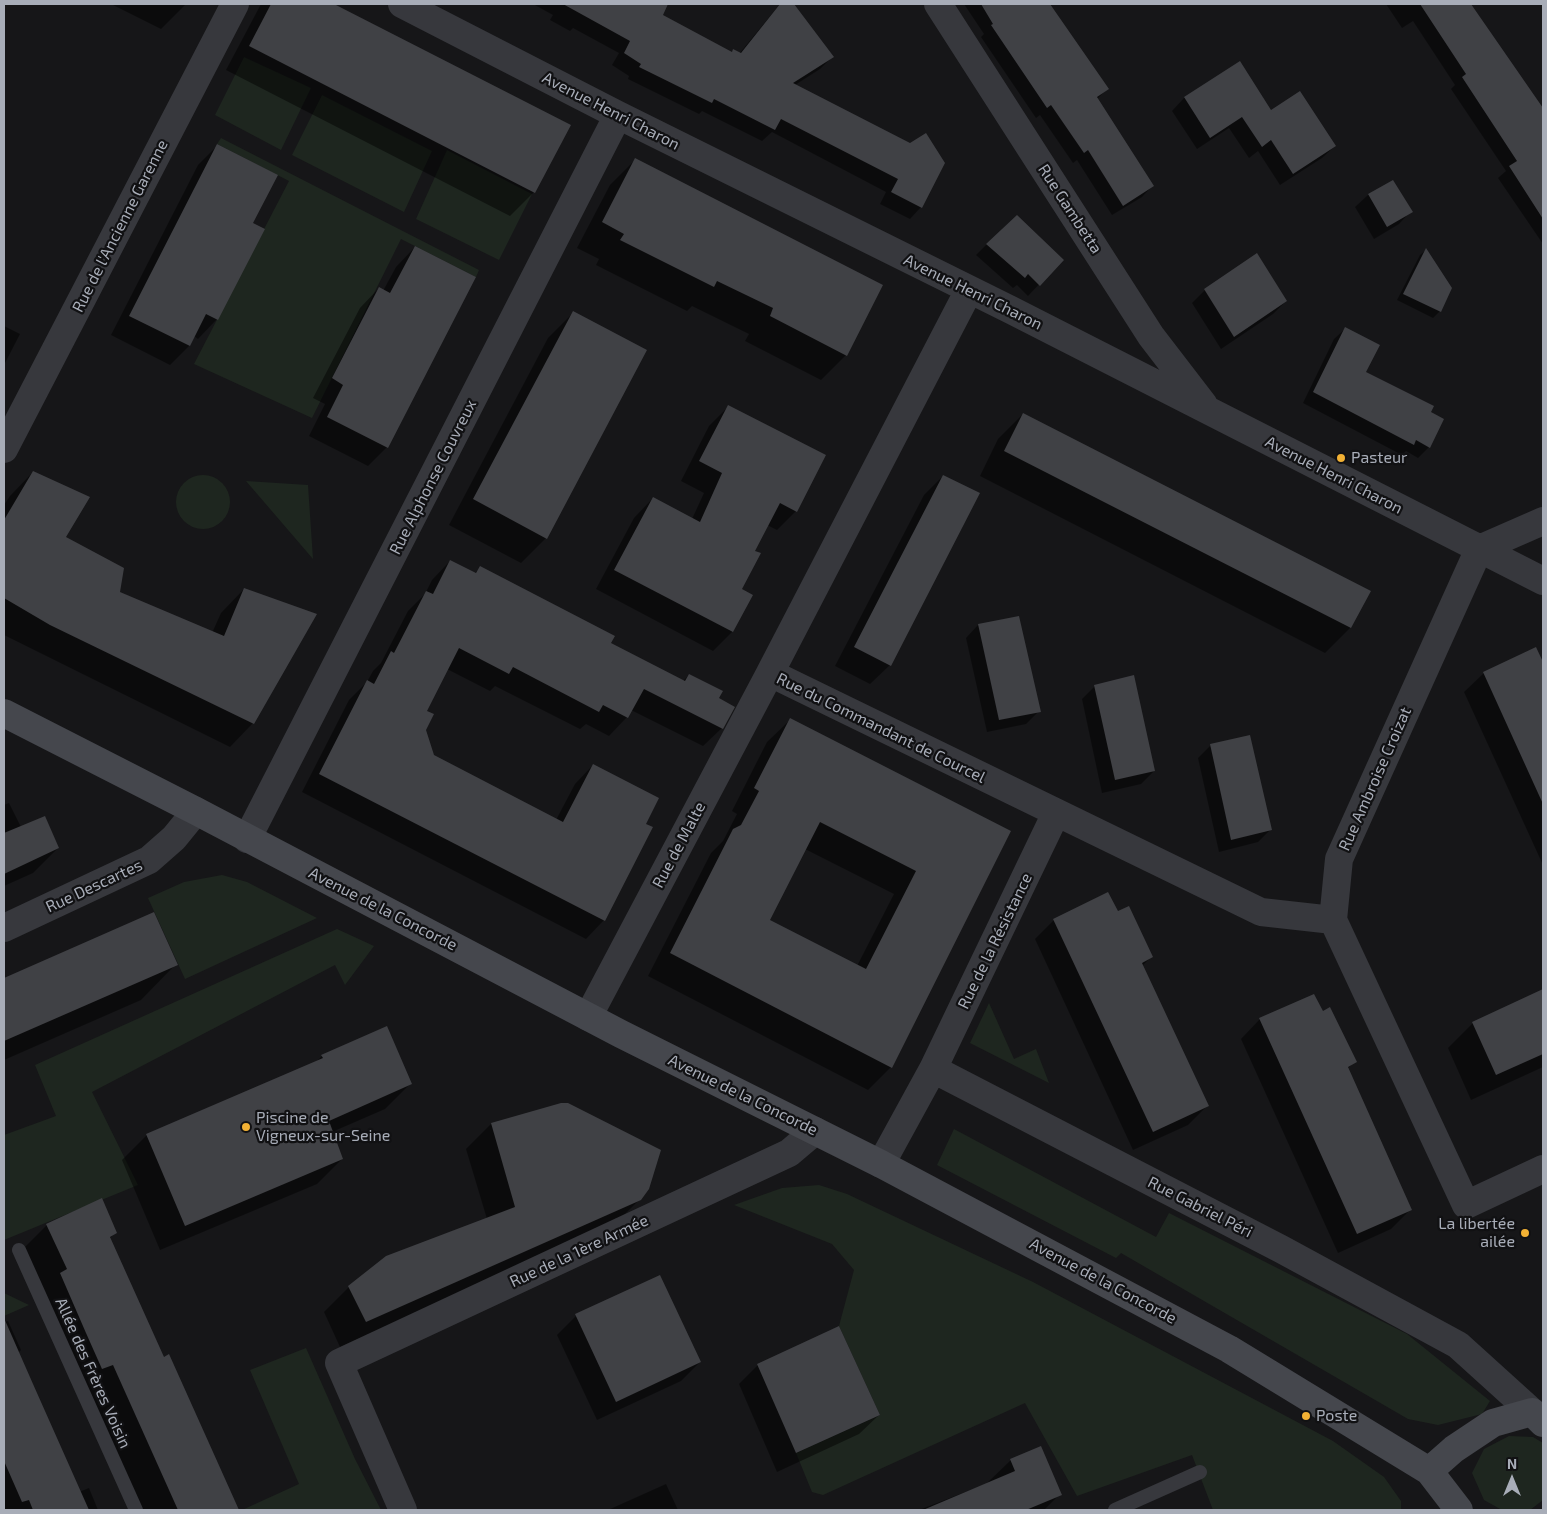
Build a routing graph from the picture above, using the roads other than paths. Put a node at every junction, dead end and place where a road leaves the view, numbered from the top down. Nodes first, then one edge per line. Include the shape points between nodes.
1 (235, 4) edge
2 (402, 4) edge
3 (938, 4) edge
4 (618, 116) junction
5 (969, 290) junction
6 (1208, 410) junction
7 (4, 449) edge
8 (1543, 521) edge
9 (1479, 549) junction
10 (1543, 581) edge
11 (770, 673) junction
12 (4, 713) edge
13 (196, 811) junction
14 (1056, 813) junction
15 (247, 839) junction
16 (1334, 920) junction
17 (4, 928) edge
18 (588, 1017) junction
19 (933, 1069) junction
20 (815, 1131) junction
21 (881, 1164) junction
22 (1543, 1169) edge
23 (19, 1250) dead end
24 (1535, 1408) edge
25 (1429, 1470) junction
26 (1200, 1472) dead end
27 (1455, 1508) edge
28 (136, 1510) edge
29 (403, 1510) edge
30 (1115, 1510) edge

1 - 7 street, Rue de l'Ancienne Garenne
2 - 4 street, Avenue Henri Charon
3 - 6 street, Rue Gambetta via 1152,336
4 - 5 street, Avenue Henri Charon
4 - 15 street, Rue Alphonse Couvreux
5 - 6 street, Avenue Henri Charon
5 - 11 street, Rue du Commandant de Courcel
6 - 9 street, Avenue Henri Charon
8 - 9 street
9 - 10 street, Avenue Henri Charon
9 - 16 street, Rue Ambroise Croizat via 1339,859
11 - 14 street, Rue du Commandant de Courcel
11 - 18 street, Rue de Malte
12 - 13 street, Avenue de la Concorde
13 - 15 street, Avenue de la Concorde
13 - 17 street, Rue Descartes via 174,838 149,860
14 - 16 street, Rue du Commandant de Courcel via 1261,912
14 - 19 street, Rue de la Résistance
15 - 18 street, Avenue de la Concorde
16 - 22 street, Rue Ambroise Croizat via 1466,1205
18 - 20 street, Avenue de la Concorde
19 - 21 street
19 - 24 street, Rue Gabriel Péri via 1281,1249 1458,1345
20 - 21 street, Avenue de la Concorde
20 - 29 street, Rue de la 1ère Armée via 788,1153 338,1363
21 - 25 street, Avenue de la Concorde via 1229,1349
23 - 28 lane, Allée des Frères Voisin
24 - 25 street via 1493,1422
25 - 27 street, Avenue de la Concorde
26 - 30 lane

